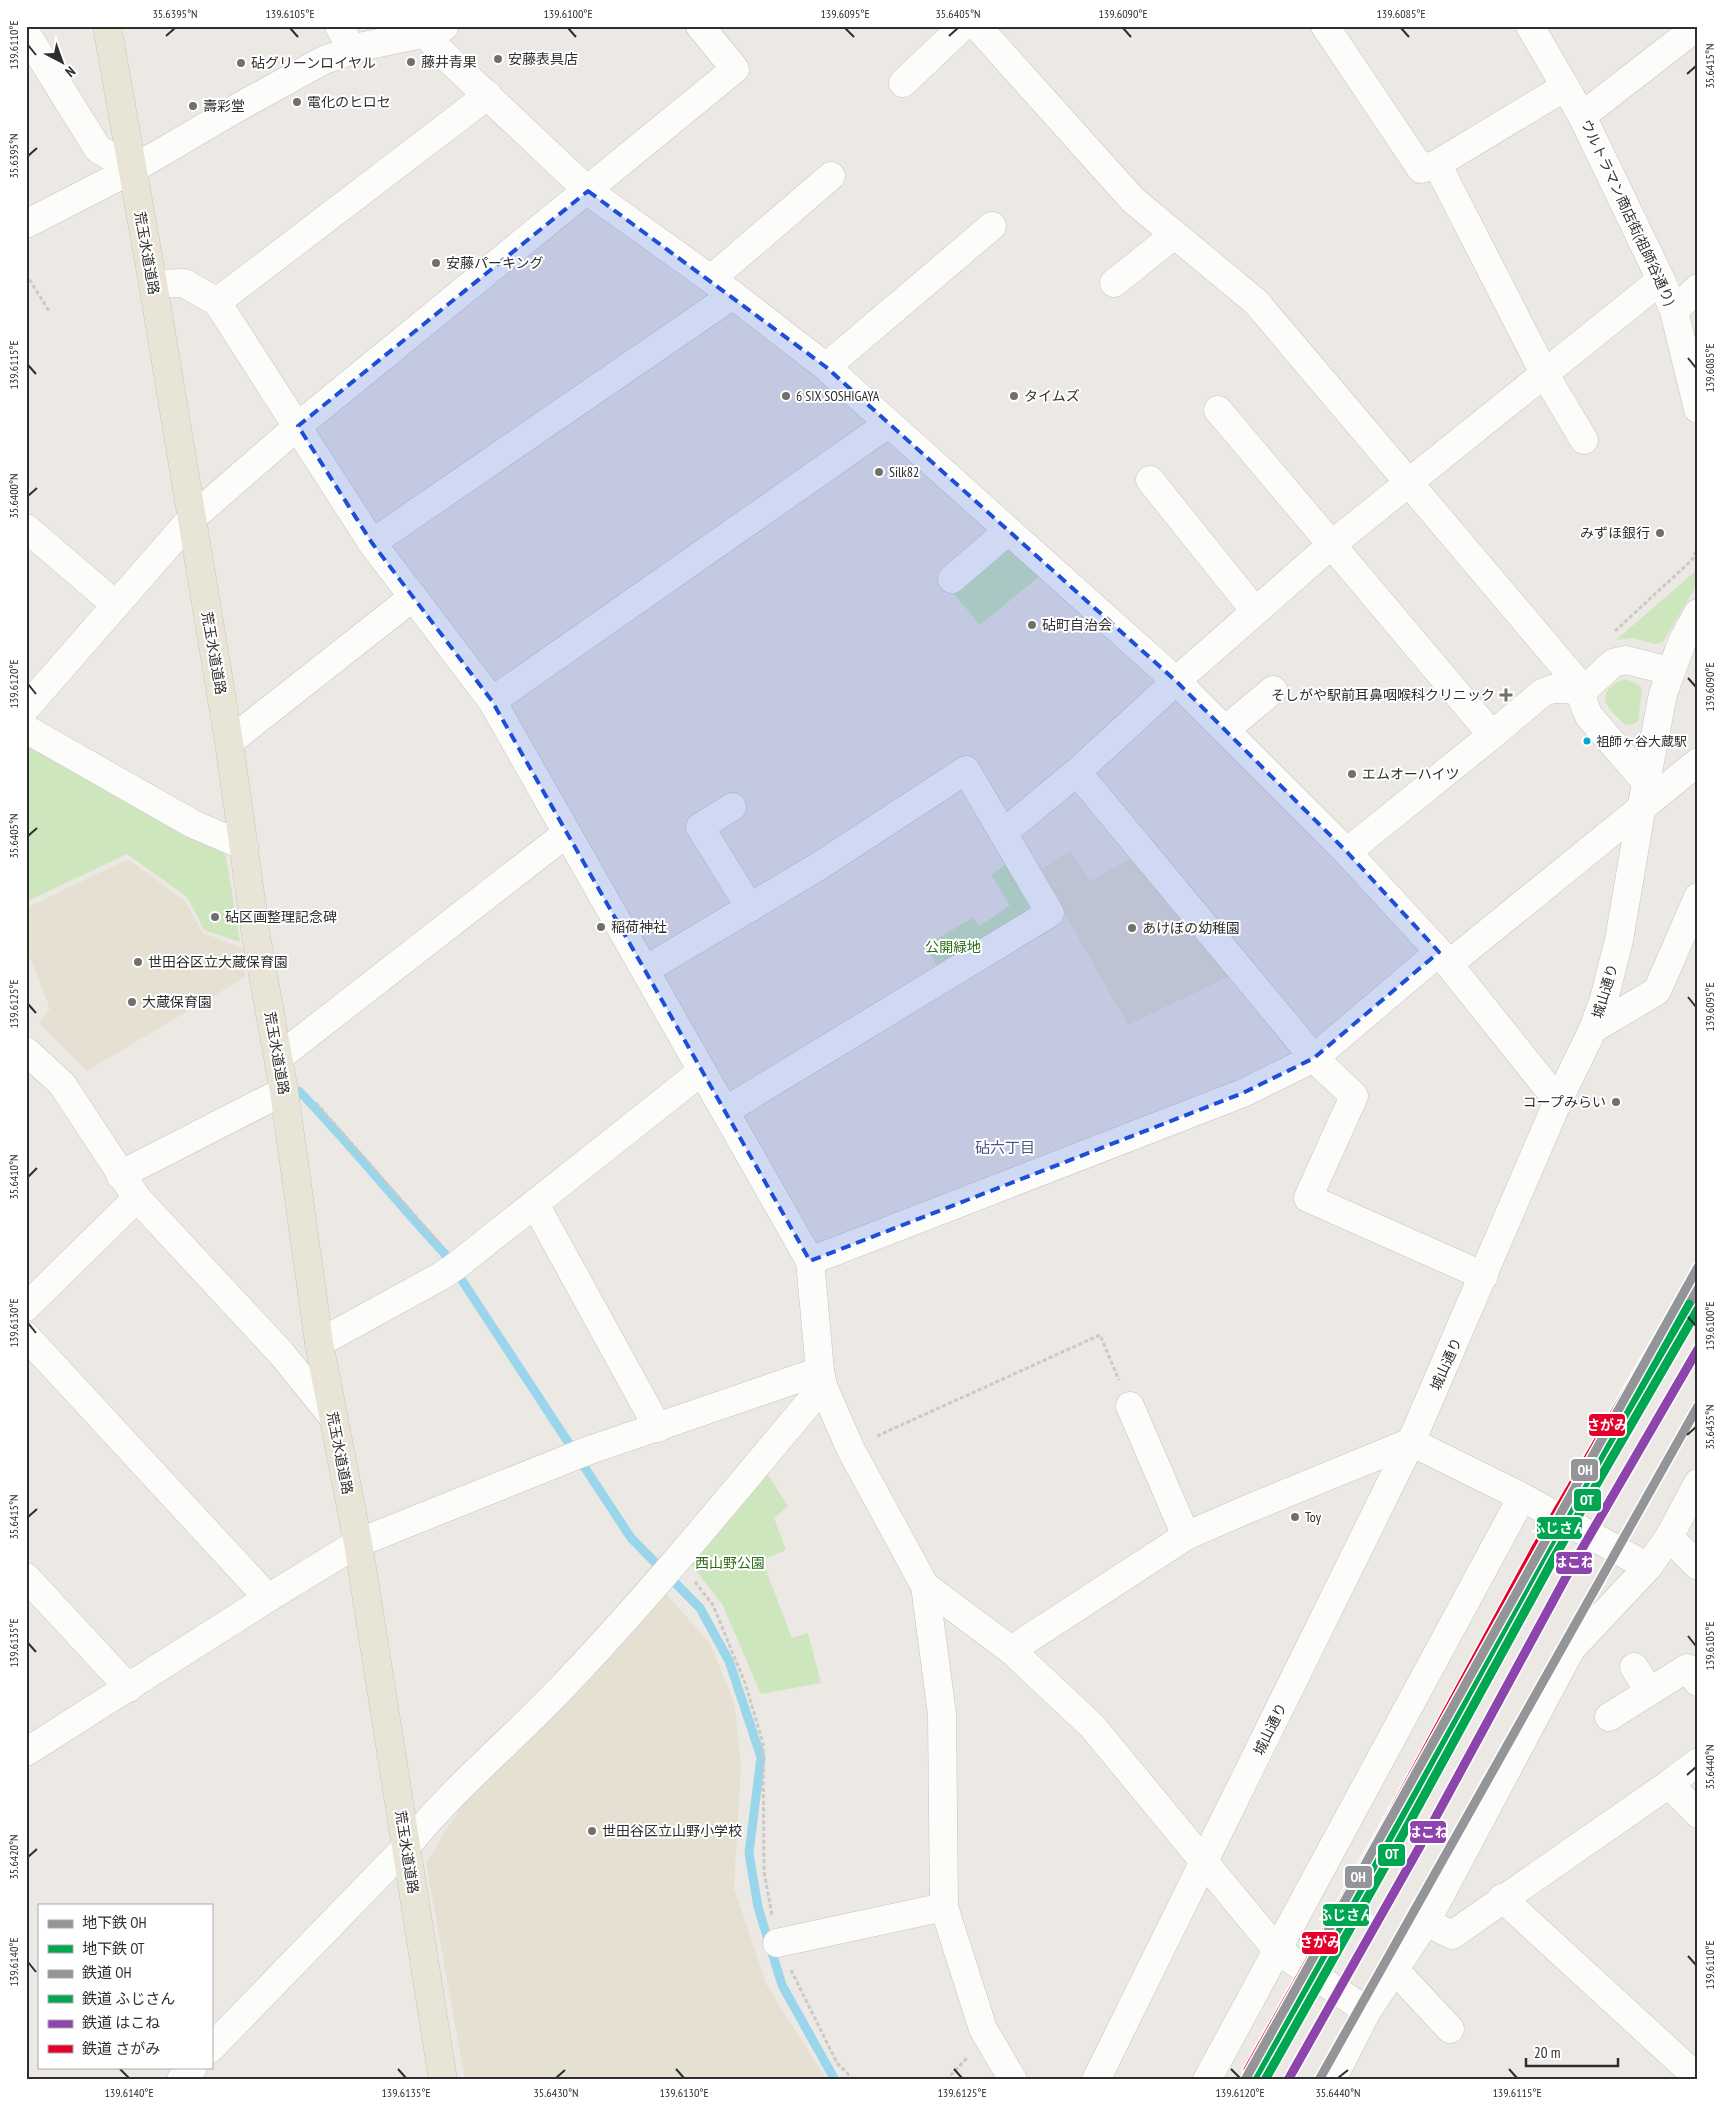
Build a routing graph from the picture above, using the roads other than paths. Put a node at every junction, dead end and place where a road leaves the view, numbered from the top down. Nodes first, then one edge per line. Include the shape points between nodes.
1 (108, 26) edge
2 (339, 26) edge
3 (700, 26) edge
4 (963, 26) edge
5 (977, 26) edge
6 (1325, 26) edge
7 (1530, 26) edge
8 (1698, 26) edge
9 (436, 30) edge
10 (26, 32) edge
11 (352, 50) junction
12 (903, 83) dead end
13 (1565, 86) junction
14 (488, 95) junction
15 (1582, 116) junction
16 (1437, 164) junction
17 (133, 169) junction
18 (831, 176) dead end
19 (588, 191) junction
20 (26, 224) edge
21 (992, 226) dead end
22 (1174, 235) junction
23 (710, 280) junction
24 (1661, 280) junction
25 (1114, 283) dead end
26 (153, 284) junction
27 (1698, 288) edge
28 (733, 296) junction
29 (217, 302) junction
30 (1674, 311) junction
31 (826, 367) junction
32 (1544, 373) junction
33 (1698, 409) edge
34 (1218, 410) dead end
35 (888, 424) junction
36 (298, 426) junction
37 (1584, 440) dead end
38 (1150, 480) dead end
39 (1409, 481) junction
40 (191, 519) junction
41 (26, 528) edge
42 (1008, 531) junction
43 (372, 544) junction
44 (1331, 545) junction
45 (952, 580) dead end
46 (413, 597) junction
47 (116, 605) junction
48 (1255, 611) junction
49 (1698, 613) edge
50 (1670, 671) junction
51 (1176, 681) junction
52 (1273, 690) dead end
53 (1584, 690) junction
54 (492, 701) junction
55 (26, 708) edge
56 (26, 729) edge
57 (1225, 730) junction
58 (1492, 735) junction
59 (229, 742) junction
60 (1698, 762) edge
61 (1077, 772) junction
62 (1644, 794) junction
63 (732, 807) dead end
64 (567, 833) junction
65 (1002, 833) junction
66 (244, 846) junction
67 (1347, 852) junction
68 (1698, 897) edge
69 (750, 908) junction
70 (1444, 958) junction
71 (645, 970) junction
72 (1593, 1029) junction
73 (26, 1051) edge
74 (1314, 1058) junction
75 (702, 1070) junction
76 (282, 1074) junction
77 (1558, 1101) junction
78 (725, 1111) junction
79 (120, 1175) junction
80 (137, 1198) junction
81 (535, 1204) junction
82 (810, 1261) junction
83 (1484, 1276) junction
84 (26, 1307) edge
85 (26, 1336) edge
86 (319, 1343) junction
87 (822, 1378) junction
88 (1130, 1406) road end
89 (333, 1417) junction
90 (658, 1428) junction
91 (1411, 1442) junction
92 (1698, 1483) edge
93 (1522, 1497) junction
94 (1186, 1536) junction
95 (1669, 1537) junction
96 (358, 1543) junction
97 (1698, 1566) edge
98 (1648, 1567) junction
99 (26, 1577) edge
100 (926, 1586) junction
101 (268, 1598) junction
102 (1011, 1650) junction
103 (1634, 1668) dead end
104 (1698, 1682) edge
105 (129, 1688) junction
106 (1649, 1691) junction
107 (1609, 1717) dead end
108 (26, 1752) edge
109 (1698, 1762) edge
110 (1669, 1784) junction
111 (1698, 1814) edge
112 (406, 1847) junction
113 (1205, 1861) junction
114 (1502, 1898) junction
115 (944, 1907) junction
116 (1426, 1922) junction
117 (777, 1943) road end
118 (1277, 1950) junction
119 (1394, 1970) junction
120 (1367, 2011) junction
121 (1450, 2029) dead end
122 (212, 2047) edge
123 (192, 2068) edge
124 (1691, 2073) edge
125 (182, 2080) edge
126 (443, 2080) edge
127 (1013, 2080) edge
128 (1096, 2080) edge
129 (1207, 2080) edge
130 (1332, 2080) edge

1 - 17 main road, 荒玉水道道路
2 - 11 street
3 - 19 street via 735,69
4 - 12 street
5 - 22 street via 1133,200
6 - 16 street via 1421,169
7 - 13 street, ウルトラマン商店街(祖師谷通り)
8 - 15 street
9 - 11 street
9 - 14 street via 438,49
10 - 17 street via 98,150
11 - 17 street via 315,65
13 - 15 street, ウルトラマン商店街(祖師谷通り)
13 - 16 street
14 - 19 street
14 - 29 street
15 - 24 street, ウルトラマン商店街(祖師谷通り)
16 - 32 street
17 - 20 street
17 - 26 main road, 荒玉水道道路
18 - 23 street
19 - 23 street
19 - 36 street
21 - 31 street
22 - 25 street
22 - 39 street via 1256,302
23 - 28 street
24 - 30 street, ウルトラマン商店街(祖師谷通り)
24 - 32 street
26 - 29 street via 184,283
26 - 40 main road, 荒玉水道道路
27 - 30 street
28 - 31 street
28 - 43 street
29 - 36 street
30 - 33 street, ウルトラマン商店街(祖師谷通り)
31 - 35 street
32 - 37 street
32 - 39 street
34 - 44 street
35 - 42 street
35 - 54 street
36 - 40 street
36 - 43 street
38 - 48 street
39 - 44 street
39 - 53 street
40 - 47 street
40 - 59 main road, 荒玉水道道路
41 - 47 street
42 - 45 street
42 - 51 street
43 - 46 street
44 - 48 street
44 - 58 street
46 - 54 street
46 - 59 street
47 - 55 street
48 - 51 street
49 - 50 street, 城山通り
50 - 53 street via 1626,660 1613,663
50 - 62 street, 城山通り
51 - 57 street
51 - 61 street
52 - 57 street
53 - 58 street via 1552,689 1542,692
53 - 62 street via 1583,702 1589,716
54 - 64 street
56 - 66 street via 193,824
57 - 67 street
58 - 67 street
59 - 66 main road, 荒玉水道道路
60 - 62 street
61 - 65 street
61 - 74 street
62 - 70 street
62 - 72 street, 城山通り via 1619,940
63 - 69 street via 700,827
64 - 71 street
64 - 76 street
65 - 69 street via 966,770
65 - 78 street via 1050,913
66 - 76 main road, 荒玉水道道路 via 256,936
67 - 70 street
68 - 72 street via 1657,990
69 - 71 street
70 - 74 street
70 - 77 street
71 - 75 street
72 - 77 street, 城山通り
73 - 79 street via 62,1084
74 - 82 street via 1226,1099
74 - 83 street via 1354,1096 1308,1198
75 - 78 street
75 - 81 street
76 - 79 street
76 - 86 main road, 荒玉水道道路
77 - 83 street, 城山通り
78 - 82 street
79 - 80 street
80 - 84 street
80 - 89 street via 281,1352
81 - 86 street via 452,1268
81 - 90 street
82 - 87 street
83 - 91 street, 城山通り
85 - 101 street
86 - 89 main road, 荒玉水道道路
87 - 90 street
87 - 100 street via 850,1448
87 - 112 street via 669,1568 569,1680 433,1814
88 - 94 street
89 - 96 main road, 荒玉水道道路
90 - 96 street via 576,1455
91 - 93 street
91 - 94 street
91 - 113 street, 城山通り
92 - 95 street
93 - 98 street
93 - 118 street
94 - 102 street
95 - 97 street
95 - 98 street
96 - 101 street
96 - 112 main road, 荒玉水道道路
98 - 116 street via 1571,1649
99 - 105 street
100 - 102 street
100 - 115 street via 942,1714
101 - 105 street
102 - 113 street via 1092,1726
103 - 106 street
104 - 106 street via 1687,1668
105 - 108 street
106 - 107 street
109 - 110 street
110 - 111 street
110 - 114 street
112 - 122 street
112 - 126 main road, 荒玉水道道路
113 - 118 street
113 - 128 street, 城山通り
114 - 116 street via 1452,1934
114 - 124 street
115 - 117 street
115 - 127 street via 983,2029
116 - 119 street
118 - 120 street
118 - 129 street
119 - 120 street
119 - 121 street
120 - 130 street
123 - 125 street

